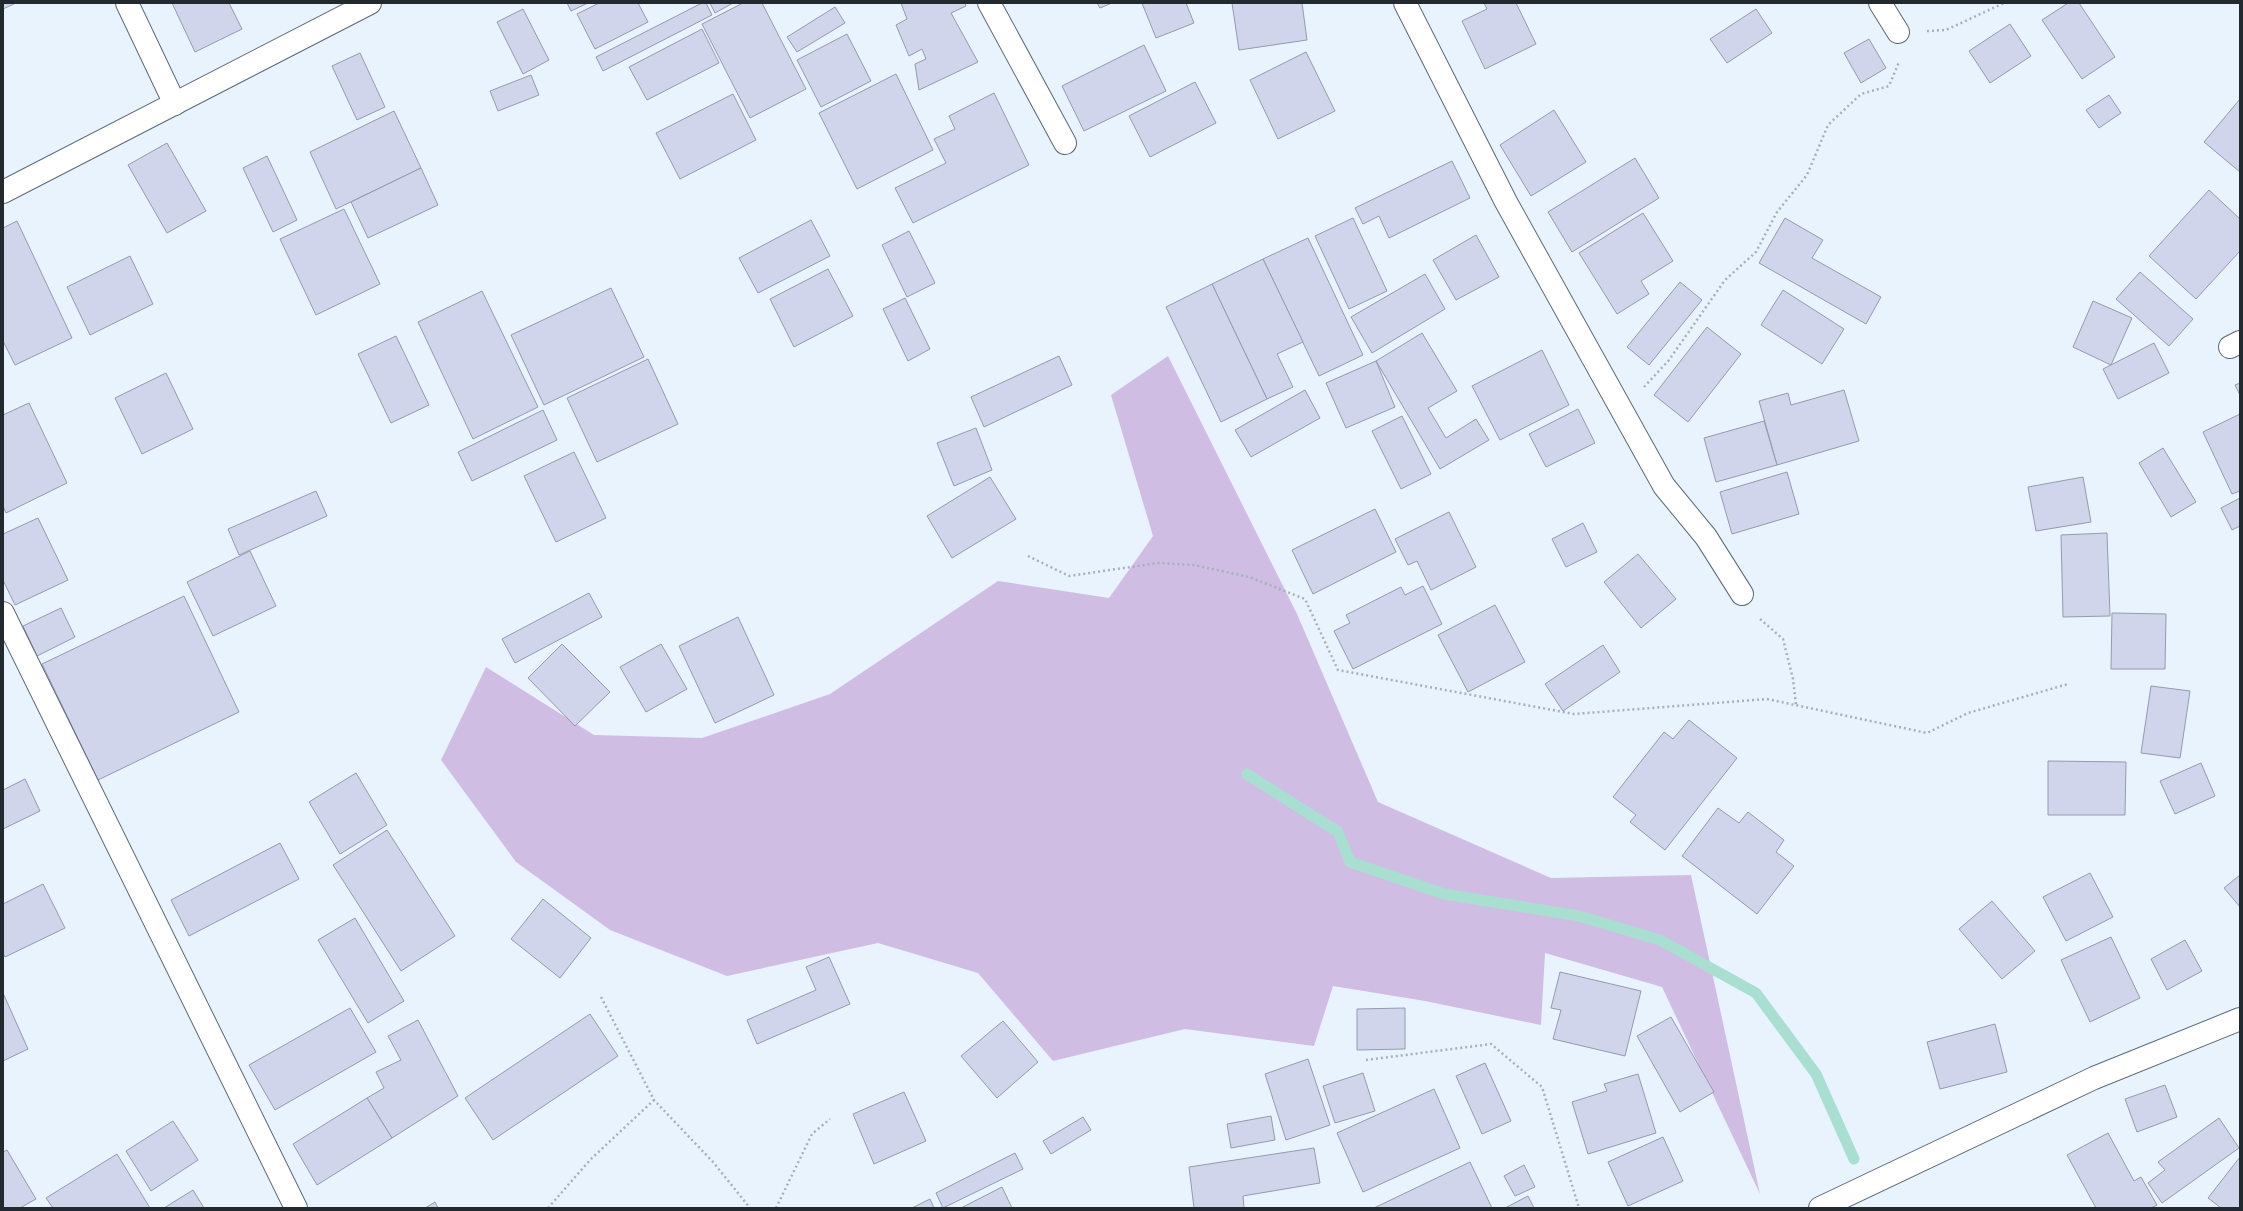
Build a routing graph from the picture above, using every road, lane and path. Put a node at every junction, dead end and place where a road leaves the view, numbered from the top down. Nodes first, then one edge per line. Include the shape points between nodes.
1 (127, 3) edge
2 (370, 3) edge
3 (989, 3) edge
4 (1405, 3) edge
5 (1880, 3) edge
6 (2004, 3) edge
7 (1898, 32) junction
8 (175, 104) junction
9 (1065, 143) dead end
10 (3, 192) edge
11 (1622, 411) junction
12 (1028, 556) dead end
13 (1742, 594) joint
14 (3, 613) edge
15 (2068, 684) dead end
16 (1796, 705) junction
17 (601, 997) dead end
18 (2240, 1019) edge
19 (1366, 1060) dead end
20 (654, 1100) junction
21 (830, 1119) dead end
22 (296, 1208) edge
23 (548, 1208) edge
24 (750, 1208) edge
25 (776, 1208) edge
26 (1579, 1208) edge
27 (1820, 1208) edge

1 - 8 street
2 - 8 street
3 - 9 street
4 - 11 street via 1506,202
5 - 7 street
6 - 7 path via 1946,30
7 - 11 path via 1900,60 1889,86 1861,94 1828,125 1807,175 1777,212 1756,252 1725,280 1669,360
8 - 10 street
11 - 13 street via 1664,486 1706,537
12 - 16 path via 1069,576 1158,563 1194,565 1249,577 1305,599 1338,670 1574,714 1767,699
13 - 16 path via 1758,616 1783,639 1793,679
14 - 22 street
15 - 16 path via 1968,714 1927,733
17 - 20 path
18 - 27 street via 2094,1078
19 - 26 path via 1491,1044 1542,1087
20 - 23 path via 591,1159
20 - 24 path via 713,1162
21 - 25 path via 812,1134

